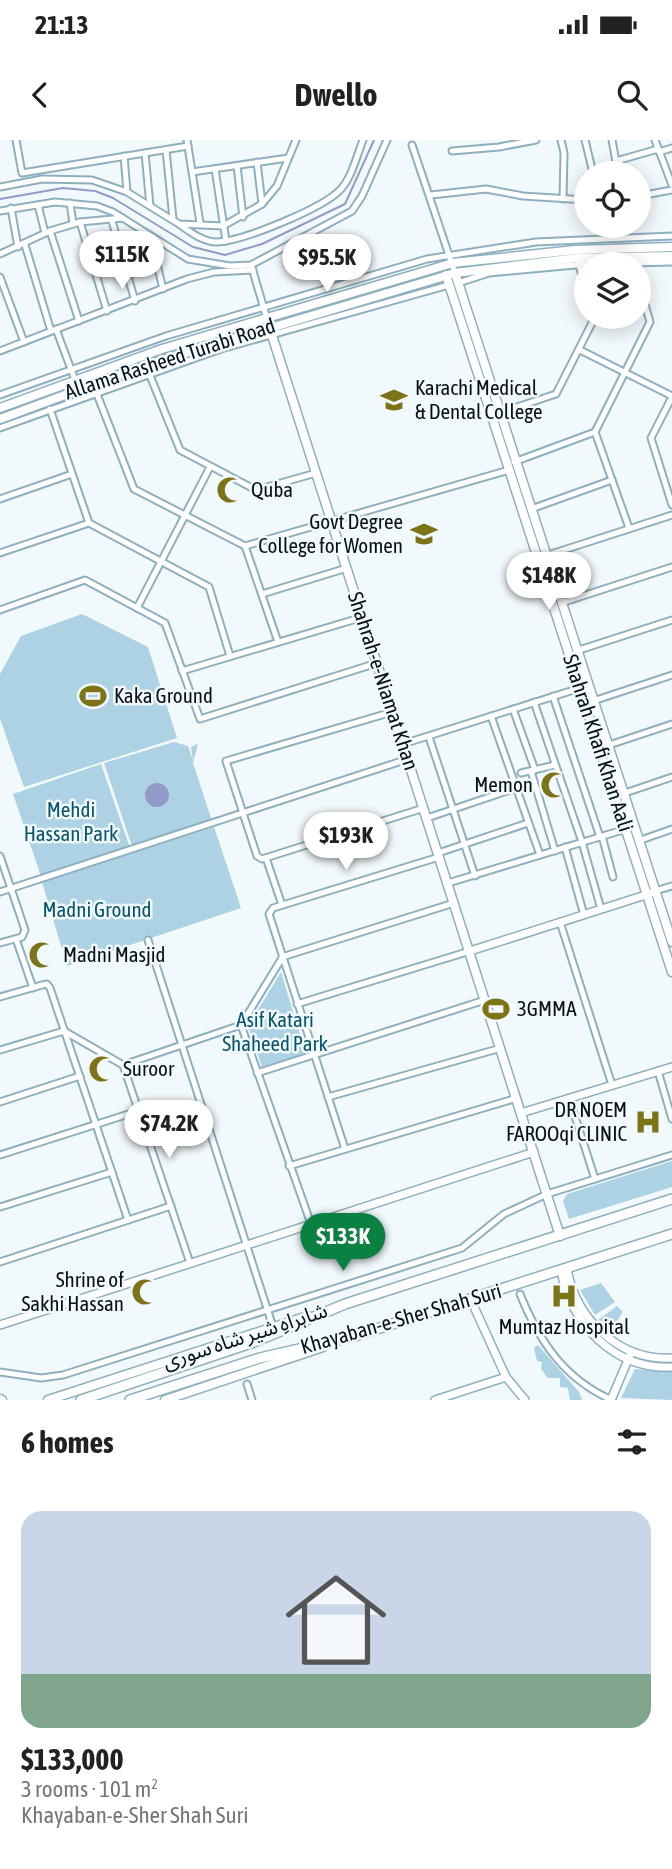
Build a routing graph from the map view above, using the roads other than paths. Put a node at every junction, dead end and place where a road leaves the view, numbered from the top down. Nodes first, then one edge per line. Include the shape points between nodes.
1 (16, 140) edge
2 (296, 140) edge
3 (363, 140) edge
4 (387, 140) edge
5 (536, 140) edge
6 (561, 140) edge
7 (585, 140) edge
8 (612, 140) edge
9 (655, 140) edge
10 (187, 143) edge
11 (412, 145) dead end
12 (672, 148) edge
13 (166, 150) junction
14 (659, 150) junction
15 (452, 151) dead end
16 (145, 153) junction
17 (124, 156) junction
18 (288, 159) junction
19 (590, 161) edge
20 (616, 161) joint
21 (257, 162) junction
22 (237, 166) junction
23 (215, 169) junction
24 (192, 172) junction
25 (0, 187) edge
26 (672, 187) edge
27 (127, 192) junction
28 (651, 193) edge
29 (431, 195) junction
30 (563, 199) junction
31 (574, 199) edge
32 (70, 202) junction
33 (262, 204) junction
34 (38, 205) junction
35 (150, 205) junction
36 (11, 208) junction
37 (0, 211) edge
38 (243, 217) junction
39 (123, 218) junction
40 (173, 219) junction
41 (112, 220) junction
42 (80, 222) junction
43 (200, 223) junction
44 (73, 224) junction
45 (179, 224) junction
46 (223, 226) junction
47 (48, 232) junction
48 (150, 236) junction
49 (672, 236) edge
50 (226, 241) junction
51 (21, 246) junction
52 (672, 247) edge
53 (0, 254) edge
54 (672, 256) edge
55 (651, 259) edge
56 (574, 261) edge
57 (574, 262) edge
58 (651, 262) edge
59 (672, 262) edge
60 (252, 267) junction
61 (451, 267) junction
62 (230, 269) junction
63 (0, 278) edge
64 (454, 284) junction
65 (163, 289) junction
66 (135, 301) junction
67 (107, 311) junction
68 (79, 321) junction
69 (268, 321) junction
70 (590, 329) edge
71 (647, 329) edge
72 (54, 330) junction
73 (23, 342) junction
74 (580, 350) junction
75 (0, 351) edge
76 (71, 369) junction
77 (147, 369) junction
78 (624, 373) junction
79 (75, 380) junction
80 (95, 388) junction
81 (0, 395) edge
82 (672, 397) edge
83 (0, 408) edge
84 (50, 409) junction
85 (499, 413) junction
86 (0, 419) edge
87 (0, 428) edge
88 (596, 432) junction
89 (514, 461) junction
90 (210, 467) junction
91 (509, 470) junction
92 (316, 473) junction
93 (72, 474) junction
94 (612, 480) junction
95 (0, 499) edge
96 (672, 505) edge
97 (528, 510) junction
98 (185, 515) junction
99 (672, 515) edge
100 (89, 523) junction
101 (332, 523) junction
102 (629, 528) junction
103 (245, 546) junction
104 (0, 553) edge
105 (545, 556) junction
106 (161, 562) junction
107 (672, 567) edge
108 (347, 568) junction
109 (261, 594) junction
110 (558, 602) junction
111 (137, 608) junction
112 (0, 610) edge
113 (363, 617) junction
114 (672, 620) edge
115 (278, 642) junction
116 (576, 651) junction
117 (230, 656) junction
118 (377, 663) junction
119 (183, 671) junction
120 (672, 675) edge
121 (584, 690) junction
122 (553, 696) junction
123 (593, 701) junction
124 (534, 702) junction
125 (513, 709) junction
126 (393, 712) junction
127 (491, 716) junction
128 (672, 724) edge
129 (429, 737) junction
130 (403, 744) junction
131 (607, 746) junction
132 (408, 759) junction
133 (555, 765) junction
134 (533, 770) junction
135 (521, 773) dead end
136 (672, 777) edge
137 (516, 788) junction
138 (622, 794) junction
139 (424, 808) junction
140 (453, 809) junction
141 (242, 814) junction
142 (427, 818) junction
143 (528, 822) junction
144 (626, 829) junction
145 (672, 830) edge
146 (601, 837) junction
147 (638, 841) junction
148 (582, 842) junction
149 (464, 844) junction
150 (565, 847) junction
151 (555, 850) junction
152 (439, 855) junction
153 (540, 855) junction
154 (0, 856) edge
155 (263, 858) junction
156 (475, 876) junction
157 (613, 877) dead end
158 (448, 883) junction
159 (672, 886) edge
160 (12, 889) junction
161 (0, 892) edge
162 (651, 893) junction
163 (454, 903) junction
164 (282, 905) junction
165 (601, 909) junction
166 (584, 915) junction
167 (560, 922) junction
168 (671, 938) edge
169 (16, 939) junction
170 (148, 940) dead end
171 (0, 943) edge
172 (470, 951) junction
173 (282, 957) junction
174 (672, 972) edge
175 (33, 988) junction
176 (0, 997) edge
177 (485, 1000) junction
178 (297, 1004) junction
179 (241, 1025) junction
180 (64, 1031) junction
181 (182, 1044) junction
182 (500, 1048) junction
183 (0, 1050) edge
184 (314, 1055) junction
185 (123, 1065) junction
186 (672, 1067) edge
187 (658, 1071) junction
188 (257, 1073) junction
189 (80, 1076) junction
190 (612, 1085) junction
191 (328, 1097) junction
192 (517, 1098) junction
193 (569, 1098) junction
194 (0, 1102) edge
195 (138, 1111) junction
196 (522, 1113) junction
197 (672, 1119) edge
198 (96, 1125) junction
199 (345, 1149) junction
200 (534, 1153) junction
201 (0, 1155) edge
202 (672, 1155) edge
203 (289, 1166) junction
204 (112, 1172) junction
205 (595, 1179) junction
206 (547, 1194) junction
207 (672, 1199) edge
208 (171, 1206) junction
209 (0, 1207) edge
210 (128, 1220) junction
211 (312, 1224) junction
212 (672, 1234) edge
213 (560, 1236) junction
214 (247, 1245) junction
215 (0, 1262) edge
216 (190, 1263) junction
217 (564, 1269) junction
218 (520, 1294) dead end
219 (345, 1304) junction
220 (475, 1309) dead end
221 (268, 1311) junction
222 (0, 1325) edge
223 (273, 1326) junction
224 (355, 1336) junction
225 (630, 1355) junction
226 (672, 1358) edge
227 (672, 1367) edge
228 (0, 1372) edge
229 (506, 1377) junction
230 (247, 1384) dead end
231 (48, 1400) edge
232 (82, 1400) edge
233 (130, 1400) edge
234 (164, 1400) edge
235 (252, 1400) edge
236 (435, 1400) edge
237 (524, 1400) edge
238 (612, 1400) edge

1 - 17 street via 22,173
2 - 18 street
3 - 50 street via 347,178 334,195 257,233
4 - 60 street via 352,211
5 - 15 street
6 - 30 street
7 - 19 street
8 - 20 street
9 - 14 street
10 - 13 street
10 - 24 street
11 - 29 street
12 - 14 street
13 - 16 street
13 - 40 street
14 - 20 street
14 - 26 street
16 - 17 street
16 - 35 street
17 - 27 street
18 - 21 street
18 - 33 street via 277,186
21 - 22 street
21 - 33 street
22 - 23 street
22 - 38 street
23 - 24 street
23 - 46 street
24 - 43 street
25 - 27 street via 72,178
26 - 28 street
27 - 35 street
29 - 30 street via 486,189
29 - 61 street
30 - 31 street
32 - 34 street
32 - 39 street via 97,206
32 - 44 street
33 - 38 street
34 - 36 street
34 - 47 street
35 - 40 street
36 - 37 street
36 - 51 street
38 - 46 street
39 - 41 street
39 - 48 street
40 - 45 street
41 - 42 street
41 - 66 street
42 - 44 street
42 - 67 street
43 - 45 street
43 - 46 street
44 - 47 street
45 - 50 street via 201,239
46 - 50 street
47 - 51 street
47 - 68 street
48 - 62 street via 188,259
48 - 65 street
49 - 61 street via 495,246
51 - 53 street
51 - 72 street
52 - 61 main road, Allama Rasheed Turabi Road via 575,250
54 - 55 main road, Allama Rasheed Turabi Road
56 - 61 main road, Allama Rasheed Turabi Road
57 - 64 street via 489,273
58 - 59 street
60 - 62 street
60 - 69 street
61 - 64 main road, Shahrah Khafi Khan Aali
61 - 69 main road, Allama Rasheed Turabi Road
61 - 69 main road, Allama Rasheed Turabi Road
62 - 65 street
63 - 73 street
64 - 69 street
64 - 85 main road, Shahrah Khafi Khan Aali
64 - 91 main road, Shahrah Khafi Khan Aali
65 - 66 street
66 - 67 street
67 - 68 street
68 - 72 street
69 - 76 street via 166,336
69 - 77 main road, Allama Rasheed Turabi Road
69 - 79 main road, Allama Rasheed Turabi Road
69 - 92 main road, Shahrah-e-Niamat Khan
70 - 74 street
71 - 78 street
72 - 73 street
72 - 76 street
73 - 75 street
74 - 78 street
74 - 85 street via 556,394
76 - 79 street
76 - 81 street
77 - 80 main road, Allama Rasheed Turabi Road
77 - 90 street via 177,447
78 - 82 street
78 - 88 street
79 - 83 main road, Allama Rasheed Turabi Road
80 - 84 street
80 - 86 main road, Allama Rasheed Turabi Road
80 - 98 street via 134,489
82 - 96 street via 651,438
84 - 87 street
84 - 93 street
85 - 89 main road, Shahrah Khafi Khan Aali
88 - 89 street
88 - 94 street
89 - 97 main road, Shahrah Khafi Khan Aali
90 - 92 street via 256,490
90 - 98 street
91 - 97 main road, Shahrah Khafi Khan Aali
91 - 101 street
92 - 101 main road, Shahrah-e-Niamat Khan
93 - 95 street
93 - 100 street
94 - 97 street
94 - 102 street
97 - 105 main road, Shahrah Khafi Khan Aali
97 - 110 main road, Shahrah Khafi Khan Aali
98 - 103 street
98 - 106 street
99 - 102 street
100 - 104 street
100 - 106 street
101 - 103 street
101 - 108 main road, Shahrah-e-Niamat Khan
102 - 105 street
103 - 109 street
105 - 110 main road, Shahrah Khafi Khan Aali
106 - 111 street
106 - 117 street via 209,587
107 - 110 street
108 - 109 street
108 - 113 main road, Shahrah-e-Niamat Khan
109 - 115 street
110 - 116 main road, Shahrah Khafi Khan Aali
110 - 121 main road, Shahrah Khafi Khan Aali
111 - 112 street via 85,580
111 - 119 street via 166,623
113 - 115 street
113 - 118 main road, Shahrah-e-Niamat Khan
114 - 116 street
115 - 117 street
116 - 121 main road, Shahrah Khafi Khan Aali
117 - 119 street
118 - 119 street via 200,719
118 - 126 main road, Shahrah-e-Niamat Khan
120 - 123 street
121 - 122 street
121 - 123 main road, Shahrah Khafi Khan Aali
121 - 144 main road, Shahrah Khafi Khan Aali
122 - 124 street
122 - 146 street
123 - 131 main road, Shahrah Khafi Khan Aali
124 - 125 street
124 - 133 street
125 - 127 street
125 - 134 street
126 - 130 main road, Shahrah-e-Niamat Khan
126 - 141 street via 226,761
127 - 129 street
127 - 137 street
128 - 131 street
129 - 130 street
129 - 140 street
130 - 132 main road, Shahrah-e-Niamat Khan
131 - 138 main road, Shahrah Khafi Khan Aali
132 - 139 main road, Shahrah-e-Niamat Khan
132 - 141 street
133 - 134 street
133 - 148 street
134 - 135 street
134 - 151 street
136 - 138 street
137 - 140 street
137 - 143 street
138 - 147 main road, Shahrah Khafi Khan Aali
139 - 142 main road, Shahrah-e-Niamat Khan
139 - 155 street
140 - 142 street
140 - 149 street
141 - 155 street
141 - 160 street
142 - 152 main road, Shahrah-e-Niamat Khan
143 - 149 street
143 - 153 street
144 - 146 street
144 - 162 main road, Shahrah Khafi Khan Aali
145 - 147 street
146 - 148 street
146 - 157 street
147 - 162 main road, Shahrah Khafi Khan Aali
148 - 150 street
148 - 165 street
149 - 152 street
149 - 156 street
150 - 151 street
150 - 166 street
151 - 153 street
152 - 158 main road, Shahrah-e-Niamat Khan
152 - 164 street
153 - 156 street
154 - 160 street
155 - 164 street
156 - 158 street
158 - 163 main road, Shahrah-e-Niamat Khan
159 - 162 street
160 - 161 street
160 - 169 street via 25,934
162 - 165 street
162 - 168 main road, Shahrah Khafi Khan Aali
162 - 174 main road, Shahrah Khafi Khan Aali
163 - 172 main road, Shahrah-e-Niamat Khan
163 - 173 street
164 - 173 street via 269,916
165 - 166 street
166 - 167 street
167 - 172 street
167 - 190 street
169 - 171 street
169 - 175 street
170 - 181 street
172 - 177 main road, Shahrah-e-Niamat Khan
172 - 178 street
173 - 178 street
173 - 179 street
175 - 176 street
175 - 180 street via 47,984
177 - 182 main road, Shahrah-e-Niamat Khan
177 - 184 street
178 - 184 street
179 - 181 street
179 - 188 street
180 - 183 street
180 - 185 street
180 - 189 street
181 - 185 street
181 - 214 street
182 - 191 street
182 - 192 main road, Shahrah-e-Niamat Khan
184 - 188 street
184 - 191 street
185 - 195 street
186 - 187 street
187 - 190 street
187 - 197 street
188 - 203 street
189 - 194 street
189 - 198 street
190 - 193 street
191 - 199 street
192 - 196 main road, Shahrah-e-Niamat Khan
192 - 199 street
193 - 196 street
193 - 205 street
195 - 198 street
195 - 208 street
196 - 200 main road, Shahrah-e-Niamat Khan
198 - 201 street
198 - 204 street
199 - 203 street
200 - 206 main road, Shahrah-e-Niamat Khan
200 - 211 street
202 - 205 street
203 - 211 street
204 - 209 street
204 - 210 street
205 - 206 street
206 - 213 main road, Shahrah-e-Niamat Khan
206 - 221 street via 503,1214 461,1248
207 - 213 main road, Khayaban-e-Sher Shah Suri
208 - 210 street
208 - 216 street
210 - 215 street
211 - 214 street
212 - 217 main road, Khayaban-e-Sher Shah Suri
213 - 219 main road, Khayaban-e-Sher Shah Suri
214 - 216 street
214 - 221 street
216 - 222 street
217 - 224 main road, Khayaban-e-Sher Shah Suri
217 - 225 street via 585,1315
218 - 238 street via 542,1340 566,1371
219 - 223 main road, شاہراہِ شیر شاہ سوری
219 - 232 main road, شاہراہِ شیر شاہ سوری via 209,1358
220 - 229 street
221 - 223 street
221 - 228 street via 63,1375 41,1378
223 - 231 main road, شاہراہِ شیر شاہ سوری
224 - 233 main road, Khayaban-e-Sher Shah Suri via 215,1372
224 - 234 main road
225 - 226 street
225 - 227 street
225 - 238 street
229 - 236 street
229 - 237 street
230 - 235 street

